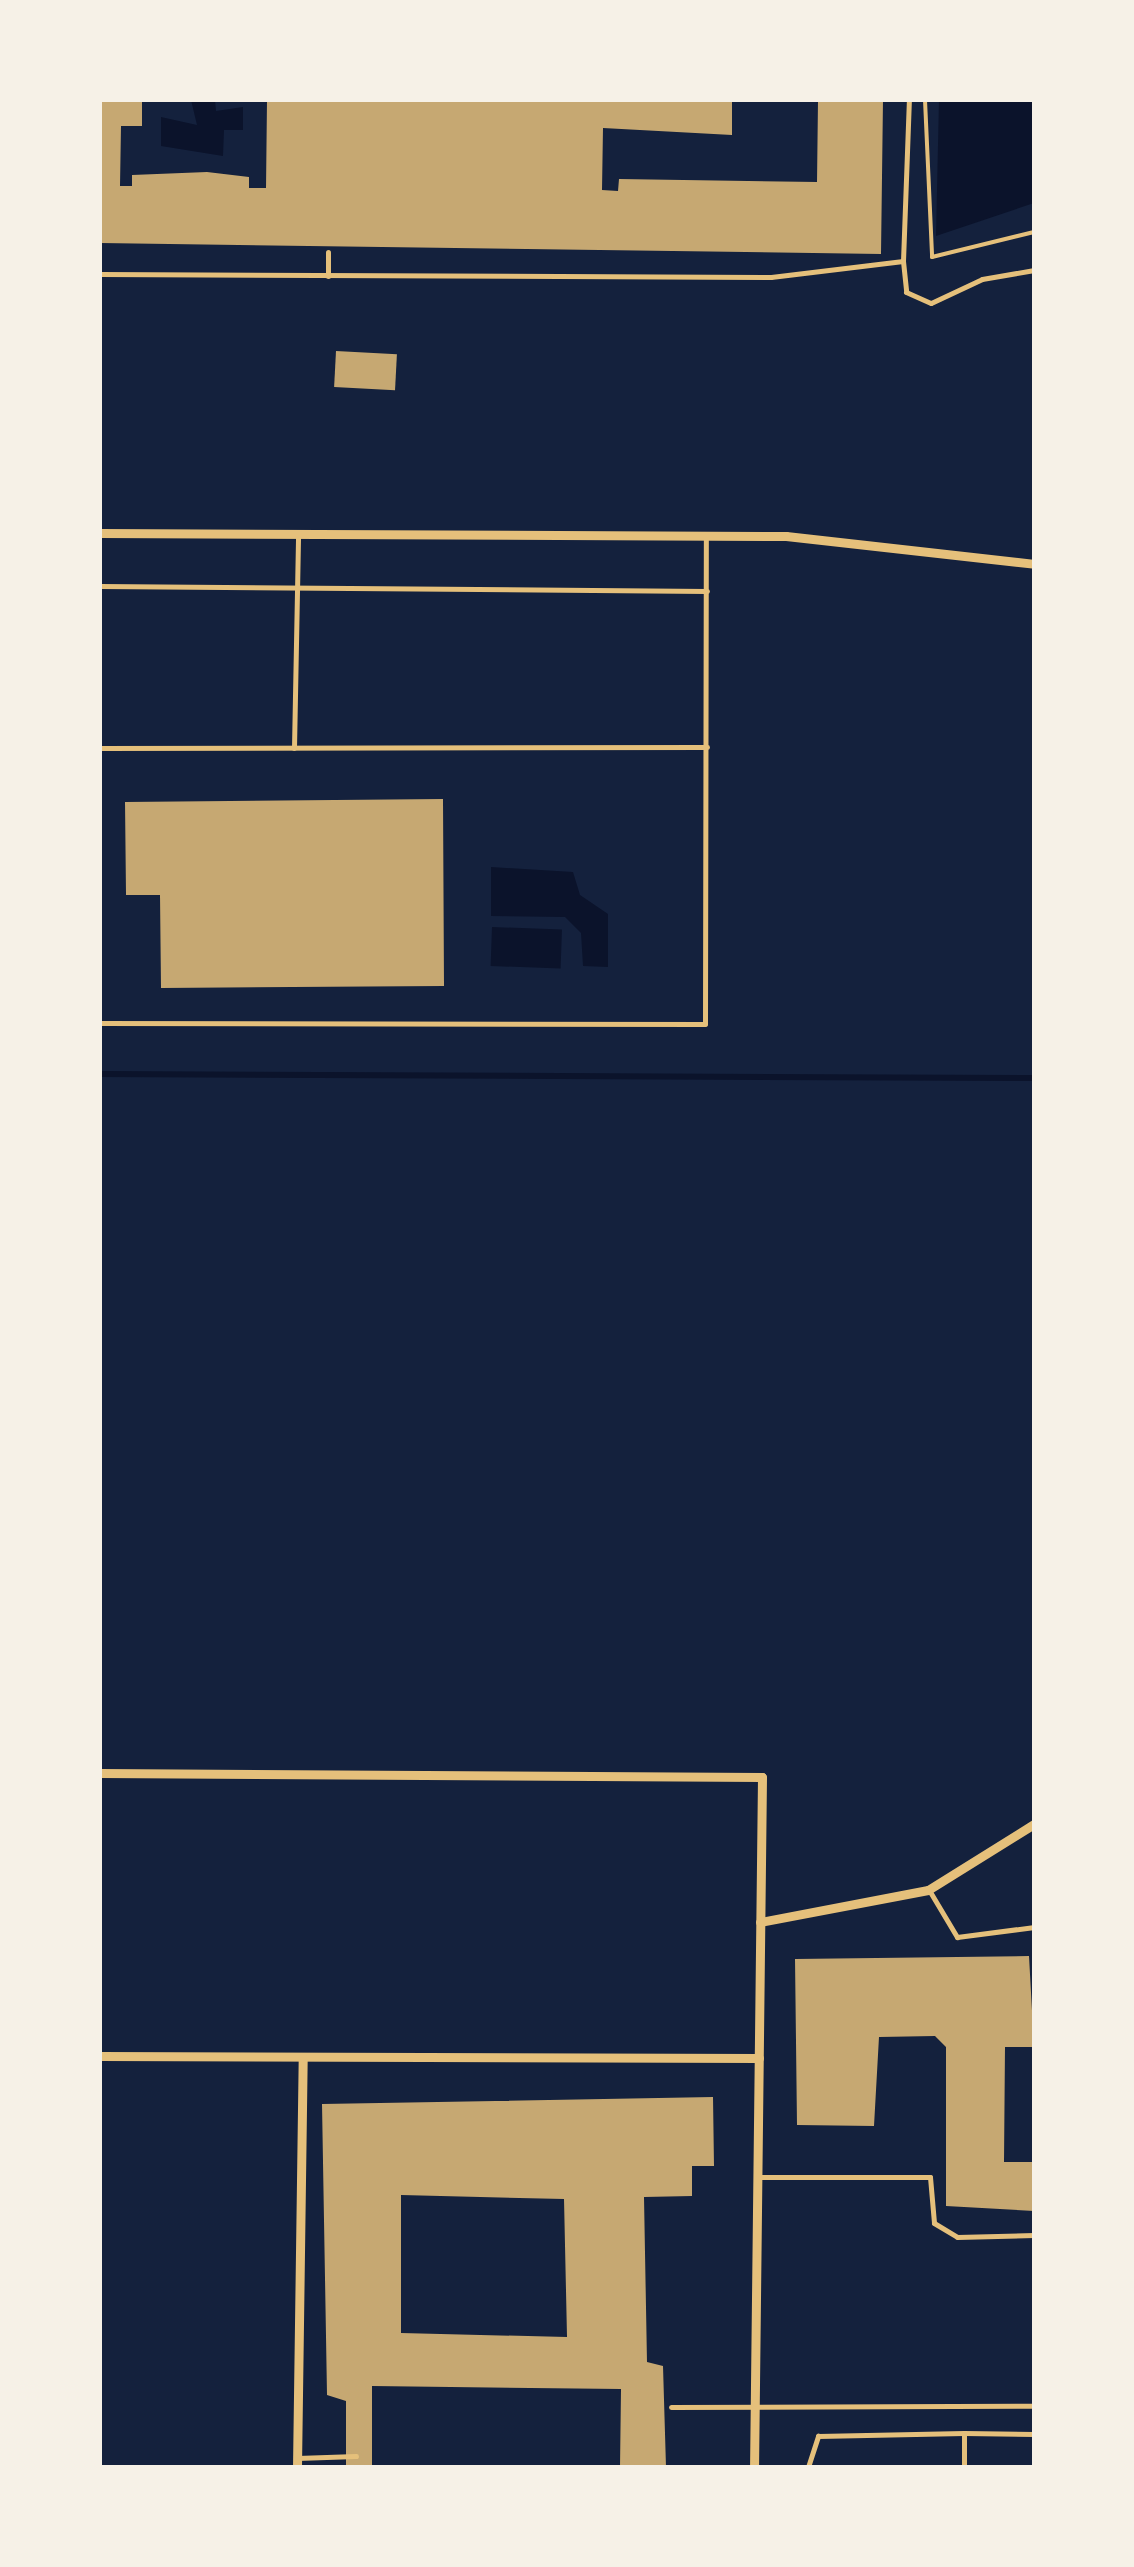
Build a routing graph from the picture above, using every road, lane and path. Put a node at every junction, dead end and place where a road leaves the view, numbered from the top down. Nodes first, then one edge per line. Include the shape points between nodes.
1 (909, 100) edge
2 (925, 100) edge
3 (1034, 232) edge
4 (328, 252) dead end
5 (903, 261) junction
6 (1034, 270) edge
7 (100, 274) edge
8 (328, 276) junction
9 (100, 533) edge
10 (298, 534) junction
11 (706, 536) junction
12 (1034, 564) edge
13 (100, 586) edge
14 (297, 588) junction
15 (706, 591) junction
16 (708, 747) junction
17 (100, 748) edge
18 (294, 748) junction
19 (100, 1024) edge
20 (100, 1773) edge
21 (1034, 1824) edge
22 (928, 1890) junction
23 (760, 1922) junction
24 (1034, 1928) edge
25 (100, 2056) edge
26 (303, 2058) junction
27 (758, 2058) junction
28 (758, 2178) junction
29 (1034, 2235) edge
30 (755, 2403) junction
31 (1034, 2406) edge
32 (671, 2407) dead end
33 (964, 2434) junction
34 (1034, 2434) edge
35 (356, 2456) dead end
36 (297, 2462) edge
37 (754, 2467) edge
38 (808, 2467) edge
39 (964, 2467) edge

1 - 5 lane
2 - 3 path via 932,257
4 - 8 lane
5 - 6 lane via 906,292 931,302 982,279
5 - 8 lane via 771,277
7 - 8 lane
9 - 10 street
10 - 11 street
10 - 14 lane
11 - 12 street via 882,540
11 - 15 lane
13 - 14 lane
14 - 15 lane
14 - 18 lane
15 - 16 lane
16 - 18 lane
16 - 19 lane via 706,1024
17 - 18 lane
20 - 23 street via 762,1777
21 - 22 street
22 - 23 street
22 - 24 lane via 957,1937
23 - 27 street
25 - 26 street
26 - 27 street
26 - 36 street
27 - 28 street
28 - 29 lane via 930,2177 934,2223 957,2237
28 - 30 street
30 - 31 lane
30 - 32 lane
30 - 37 street
33 - 34 lane
33 - 38 lane via 818,2436
33 - 39 lane
35 - 36 lane

